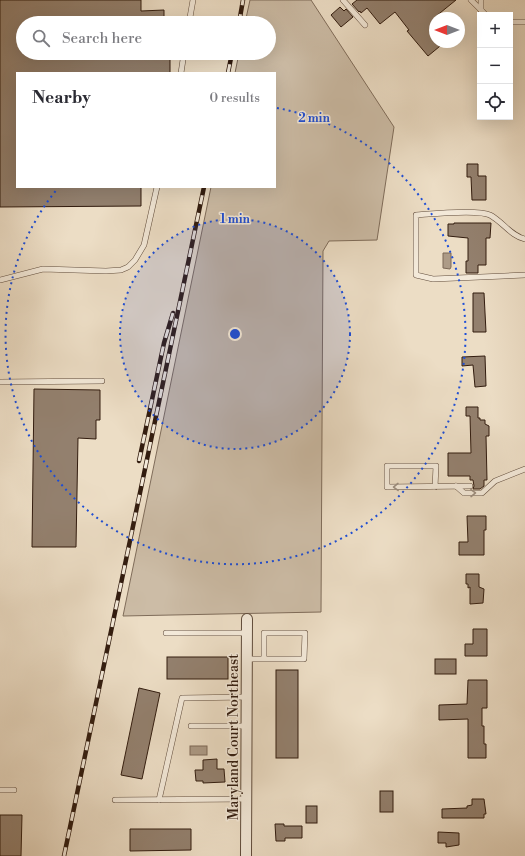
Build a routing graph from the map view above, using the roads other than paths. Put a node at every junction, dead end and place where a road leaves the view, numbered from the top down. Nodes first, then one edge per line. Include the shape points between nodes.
1 (193, 0) edge
2 (343, 0) edge
3 (470, 0) edge
4 (481, 0) edge
5 (481, 10) joint
6 (190, 16) edge
7 (513, 22) edge
8 (525, 22) edge
9 (365, 25) dead end
10 (183, 60) edge
11 (180, 72) edge
12 (157, 188) edge
13 (525, 239) edge
14 (525, 275) edge
15 (0, 280) edge
16 (102, 381) dead end
17 (0, 382) edge
18 (525, 469) edge
19 (456, 486) junction
20 (470, 486) dead end
21 (435, 487) junction
22 (247, 619) dead end
23 (166, 633) dead end
24 (247, 633) junction
25 (247, 658) junction
26 (264, 658) junction
27 (247, 697) junction
28 (191, 726) dead end
29 (247, 726) junction
30 (0, 790) edge
31 (14, 790) dead end
32 (247, 799) junction
33 (115, 800) dead end
34 (159, 800) junction
35 (246, 856) edge

1 - 6 lane
2 - 9 lane
3 - 5 lane
4 - 5 lane
7 - 8 lane
10 - 11 lane
12 - 15 lane via 144,245 128,266 121,270 106,271 43,269
13 - 14 lane via 514,235 489,215 477,212 416,215 416,275 433,279
16 - 17 lane
19 -> 18 lane via 464,493 482,493 495,481
19 - 20 lane
19 - 21 lane
21 -> 21 lane via 386,487 387,466 436,466
22 - 24 street, Maryland Court Northeast
23 - 24 lane
24 - 25 street, Maryland Court Northeast
25 - 26 lane
25 - 27 street, Maryland Court Northeast
26 - 26 lane via 304,659 305,633 264,633
27 - 29 street, Maryland Court Northeast
27 - 34 lane via 182,698
28 - 29 lane
29 - 32 street, Maryland Court Northeast
30 - 31 lane
32 - 34 lane
32 - 35 street, Maryland Court Northeast
33 - 34 lane

